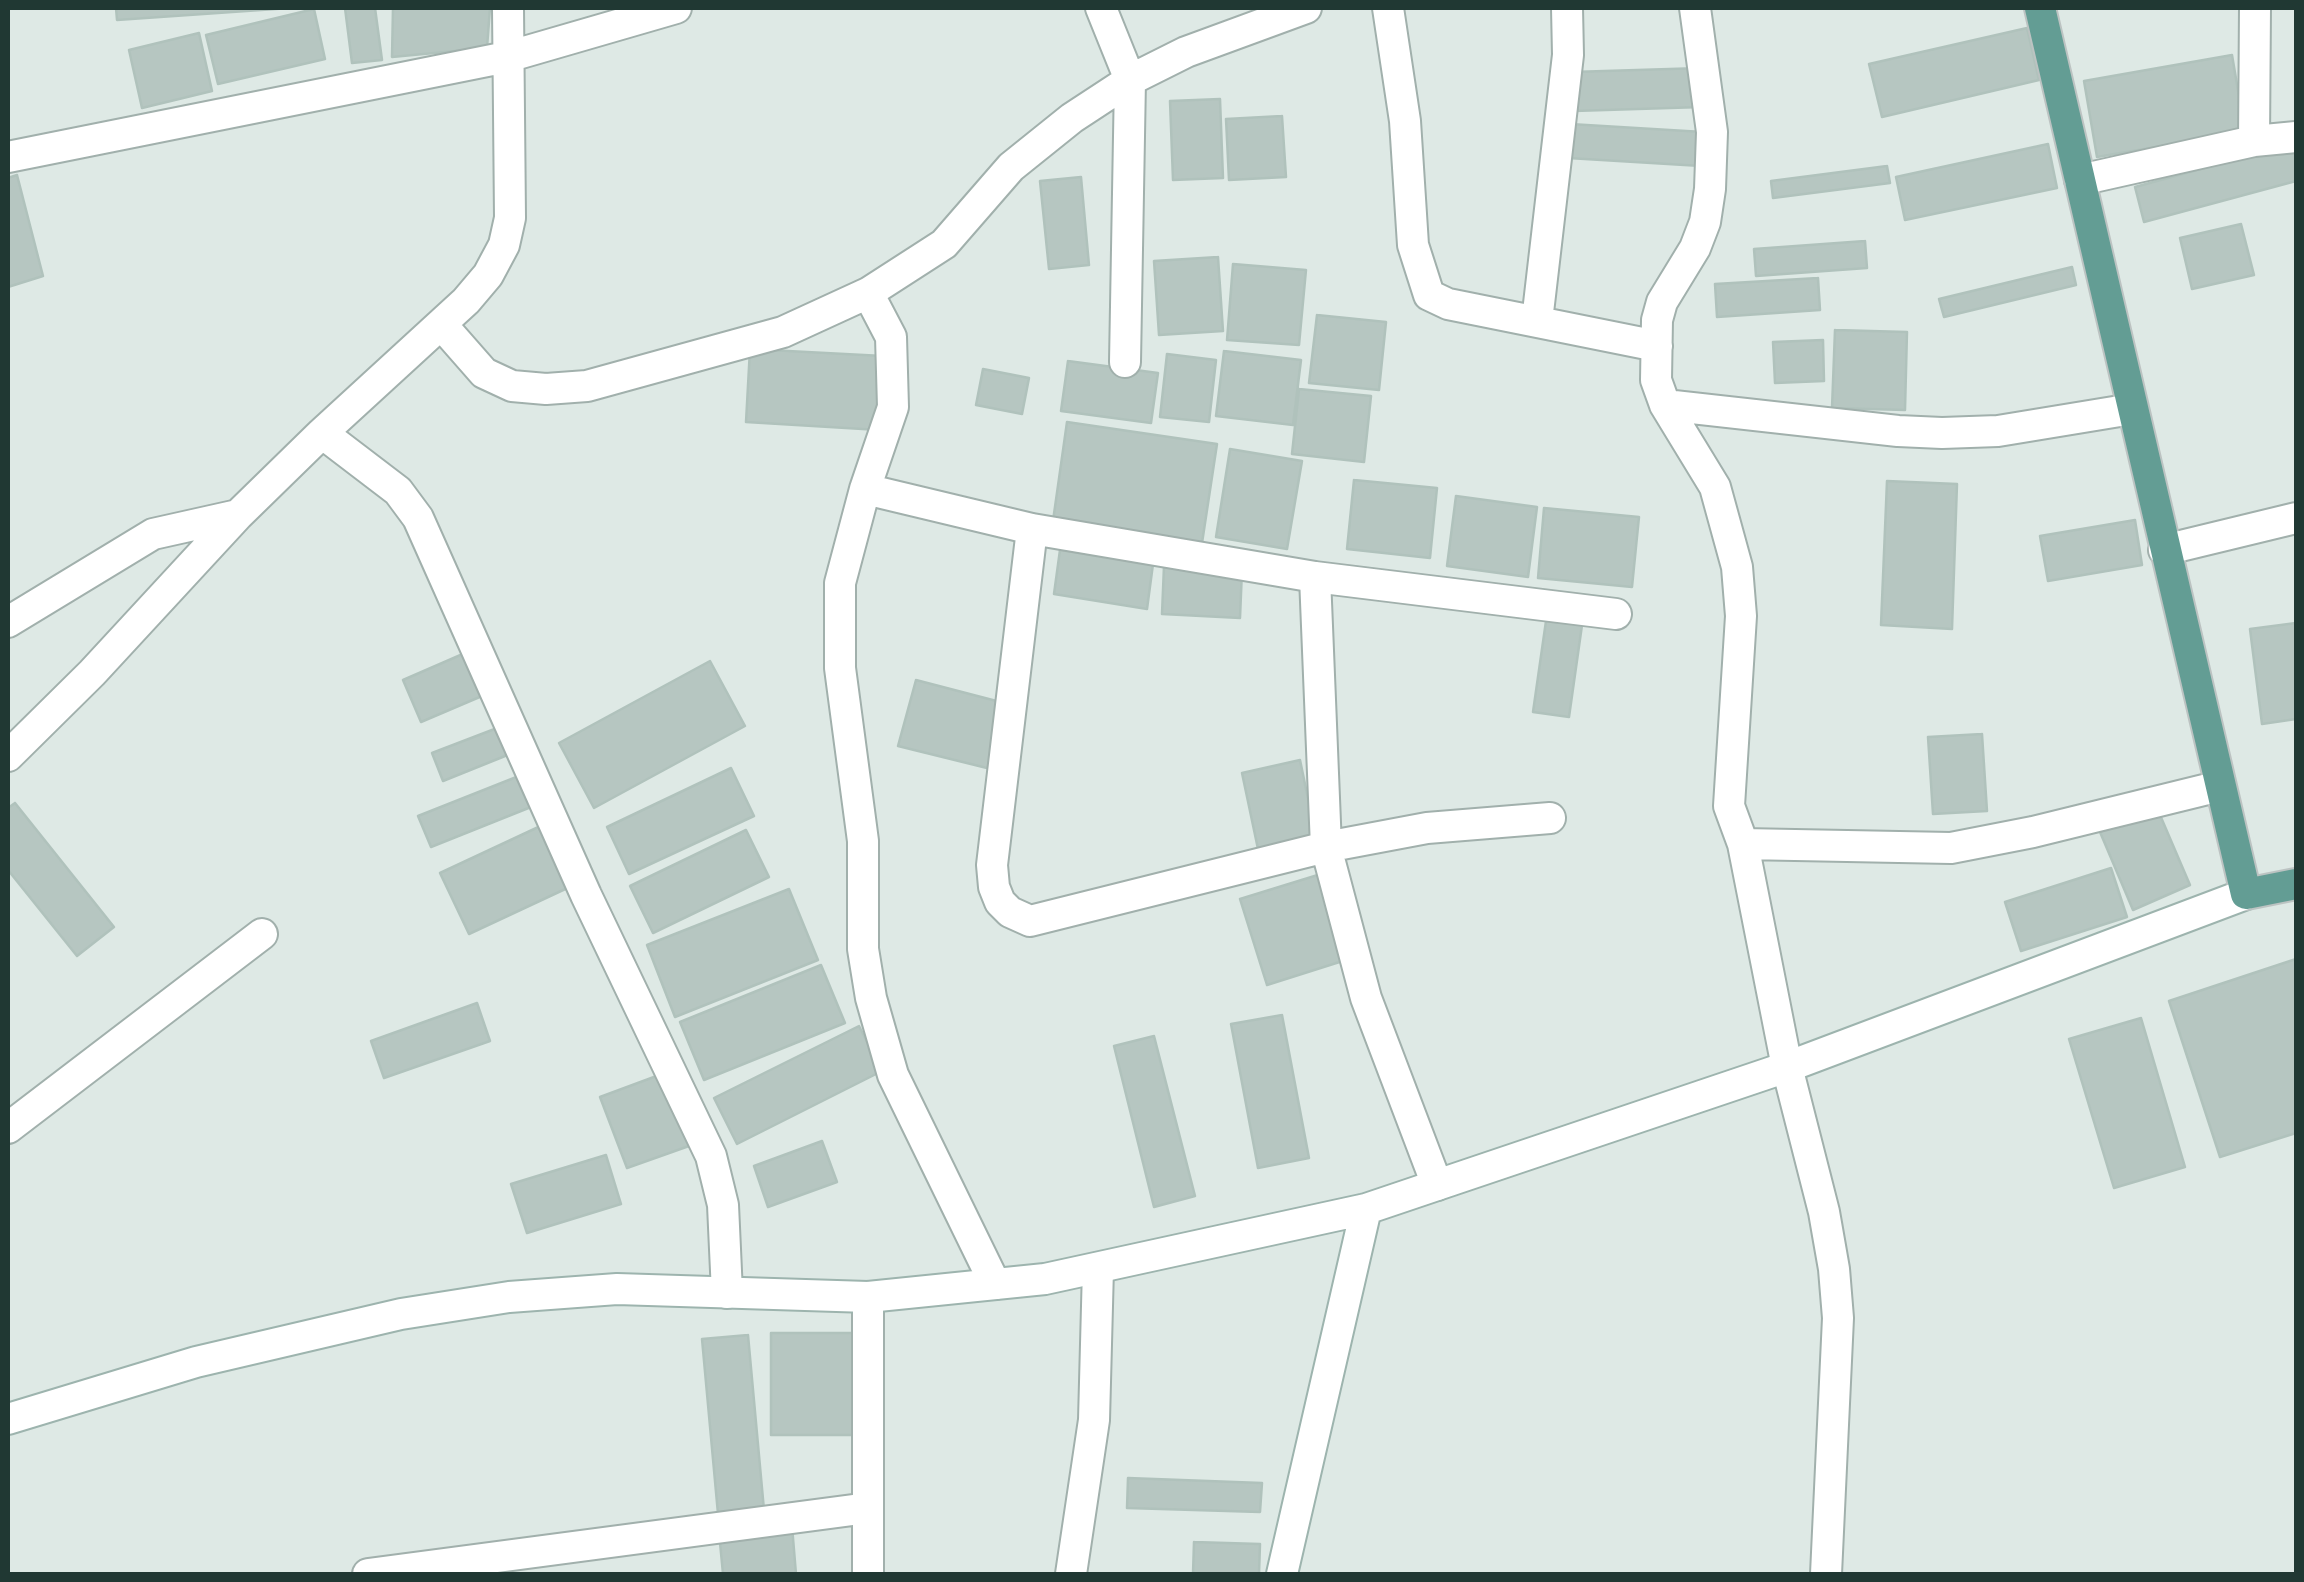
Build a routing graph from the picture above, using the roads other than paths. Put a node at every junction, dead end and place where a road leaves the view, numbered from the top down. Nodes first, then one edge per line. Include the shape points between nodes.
1 (508, 8) edge
2 (676, 8) edge
3 (1101, 8) edge
4 (1306, 8) edge
5 (1388, 8) edge
6 (1567, 8) edge
7 (1695, 8) edge
8 (2040, 8) edge
9 (2255, 8) edge
10 (507, 56) junction
11 (1130, 80) junction
12 (2296, 137) edge
13 (2254, 141) junction
14 (8, 156) edge
15 (2080, 180) junction
16 (868, 294) junction
17 (1537, 322) junction
18 (441, 324) junction
19 (1657, 346) junction
20 (1126, 362) dead end
21 (1665, 405) junction
22 (2132, 410) junction
23 (322, 433) junction
24 (865, 488) junction
25 (238, 515) junction
26 (2296, 518) edge
27 (1032, 529) junction
28 (2164, 550) junction
29 (1315, 577) junction
30 (1616, 614) dead end
31 (8, 622) edge
32 (8, 756) edge
33 (2220, 786) junction
34 (1550, 818) dead end
35 (1742, 844) junction
36 (1326, 847) junction
37 (2296, 884) edge
38 (2246, 894) junction
39 (262, 934) dead end
40 (1787, 1068) junction
41 (8, 1128) edge
42 (1437, 1186) junction
43 (1366, 1209) junction
44 (1098, 1268) junction
45 (995, 1284) junction
46 (727, 1293) junction
47 (868, 1297) junction
48 (8, 1420) edge
49 (868, 1508) junction
50 (368, 1574) edge
51 (868, 1574) edge
52 (1071, 1574) edge
53 (1282, 1574) edge
54 (1826, 1574) edge

1 - 10 street
2 - 10 street
3 - 11 street
4 - 11 street
5 - 17 street via 1414,245 1429,296
6 - 17 street via 1568,54
7 - 19 street via 1712,132 1710,189 1700,235 1662,302
8 - 15 main road
9 - 13 street
10 - 14 street
10 - 18 street via 511,181 504,245 488,275
11 - 16 street via 1011,167 944,244
11 - 20 street
12 - 13 street
13 - 15 street
15 - 22 main road
16 - 18 street via 783,332 574,387 512,386 484,372
16 - 24 street via 891,337 893,408
17 - 19 street
18 - 23 street
19 - 21 street via 1656,380
21 - 22 street via 1942,433
21 - 35 street via 1715,486 1737,567 1741,616 1729,806
22 - 28 main road
23 - 25 street
23 - 46 street via 388,482 418,518 711,1156 722,1205
24 - 27 street
24 - 45 street via 840,583 840,668 862,842 862,949 893,1075
25 - 31 street via 154,534
25 - 32 street
26 - 28 street
27 - 29 street
27 - 36 street via 992,865 1000,902 1030,921
28 - 33 main road
29 - 30 street
29 - 36 street
33 - 35 street via 1950,848
33 - 38 main road
34 - 36 street via 1427,828
35 - 40 street
36 - 42 street via 1366,998
37 - 38 main road
38 - 40 street
39 - 41 street
40 - 42 street
40 - 54 street via 1824,1212 1838,1318
42 - 43 street
43 - 44 street
43 - 53 street
44 - 45 street
44 - 52 street via 1094,1420
45 - 47 street
46 - 47 street
46 - 48 street via 617,1289 400,1314 196,1362
47 - 49 street
49 - 50 street
49 - 51 street

